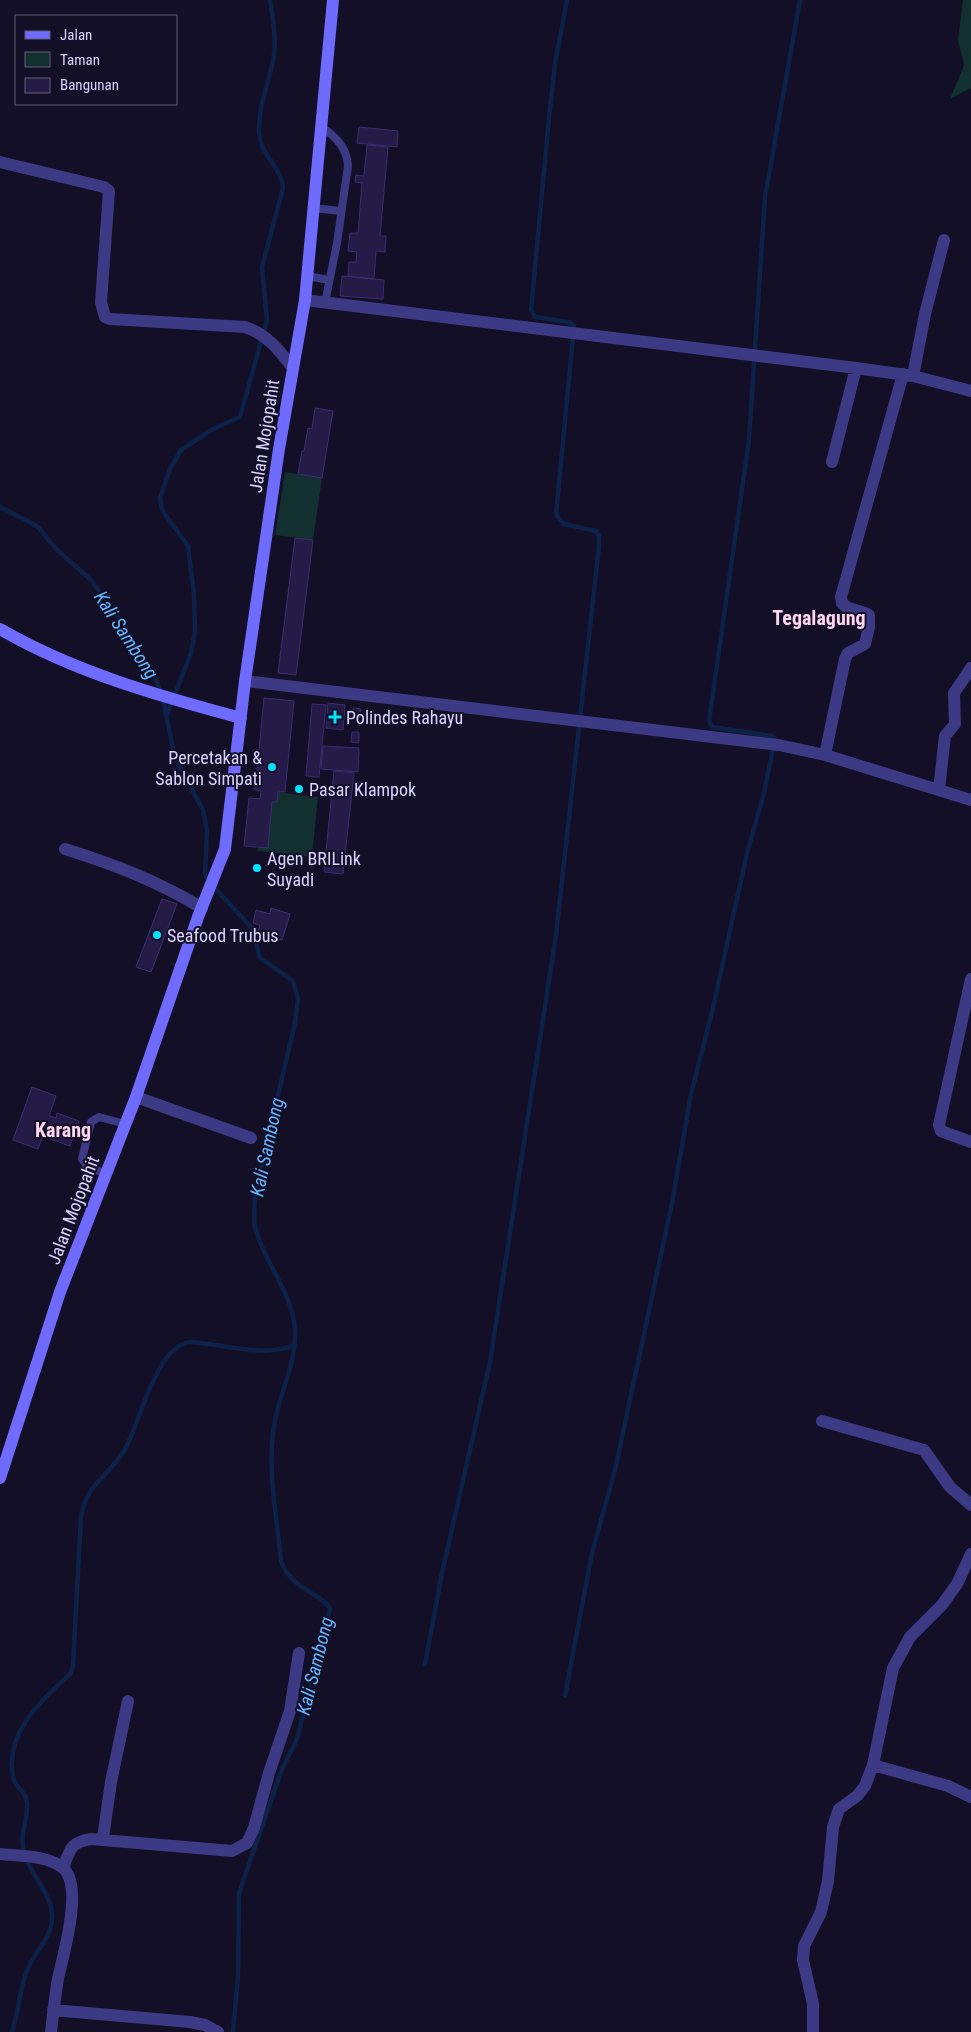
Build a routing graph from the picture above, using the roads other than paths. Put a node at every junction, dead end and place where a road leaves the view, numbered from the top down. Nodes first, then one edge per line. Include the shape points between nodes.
1 (333, 0) edge
2 (322, 127) junction
3 (0, 162) edge
4 (314, 208) junction
5 (341, 211) junction
6 (944, 240) dead end
7 (307, 276) junction
8 (329, 280) junction
9 (305, 300) junction
10 (325, 303) junction
11 (293, 368) junction
12 (856, 368) junction
13 (908, 375) junction
14 (971, 391) edge
15 (832, 462) dead end
16 (0, 630) edge
17 (971, 668) edge
18 (245, 682) junction
19 (241, 718) junction
20 (825, 755) junction
21 (939, 790) junction
22 (971, 800) edge
23 (65, 849) dead end
24 (204, 904) junction
25 (971, 979) edge
26 (136, 1098) junction
27 (125, 1124) junction
28 (251, 1138) dead end
29 (971, 1142) edge
30 (106, 1174) junction
31 (822, 1421) dead end
32 (0, 1478) edge
33 (971, 1505) edge
34 (971, 1554) edge
35 (299, 1653) dead end
36 (128, 1701) dead end
37 (873, 1765) junction
38 (971, 1797) edge
39 (103, 1838) junction
40 (0, 1854) edge
41 (63, 1868) junction
42 (53, 2010) junction
43 (51, 2032) edge
44 (218, 2032) edge
45 (814, 2032) edge

1 - 2 street, Jalan Mojopahit
2 - 4 street, Jalan Mojopahit
2 - 5 lane via 336,138 347,159
3 - 11 street via 109,190 101,302 104,317 245,327 270,340
4 - 5 lane
4 - 7 street, Jalan Mojopahit
5 - 8 lane via 338,243
6 - 13 street
7 - 8 lane
7 - 9 street, Jalan Mojopahit
8 - 10 lane
9 - 10 street
9 - 11 street, Jalan Mojopahit
10 - 12 street
11 - 18 street, Jalan Mojopahit via 278,449
12 - 13 street
12 - 15 street
13 - 14 street
13 - 20 street via 841,600 847,608 869,616 867,640 862,647 848,654
16 - 19 street via 40,651 181,701
17 - 21 street via 953,695 955,724 944,740
18 - 19 street, Jalan Mojopahit
18 - 20 street via 762,742
19 - 24 street, Jalan Mojopahit via 227,842
20 - 21 street
21 - 22 street
23 - 24 street via 134,872
24 - 26 street, Jalan Mojopahit
25 - 29 street via 939,1127 941,1131
26 - 27 street, Jalan Mojopahit
26 - 28 street
27 - 30 street, Jalan Mojopahit
27 - 30 lane via 99,1117 91,1122 82,1159 87,1166
30 - 32 street, Jalan Mojopahit via 60,1292
31 - 33 street via 924,1450 950,1487
34 - 37 street via 957,1584 942,1606 910,1637 894,1668
35 - 39 street via 290,1711 247,1843 232,1851
36 - 39 street
37 - 38 street via 948,1786
37 - 45 street via 865,1786 839,1809 833,1827 828,1881 821,1912 804,1946 802,1960 813,2004
39 - 41 street via 75,1844
40 - 41 street via 49,1860
41 - 42 street via 70,1878 72,1898
42 - 43 street
42 - 44 street via 190,2022

